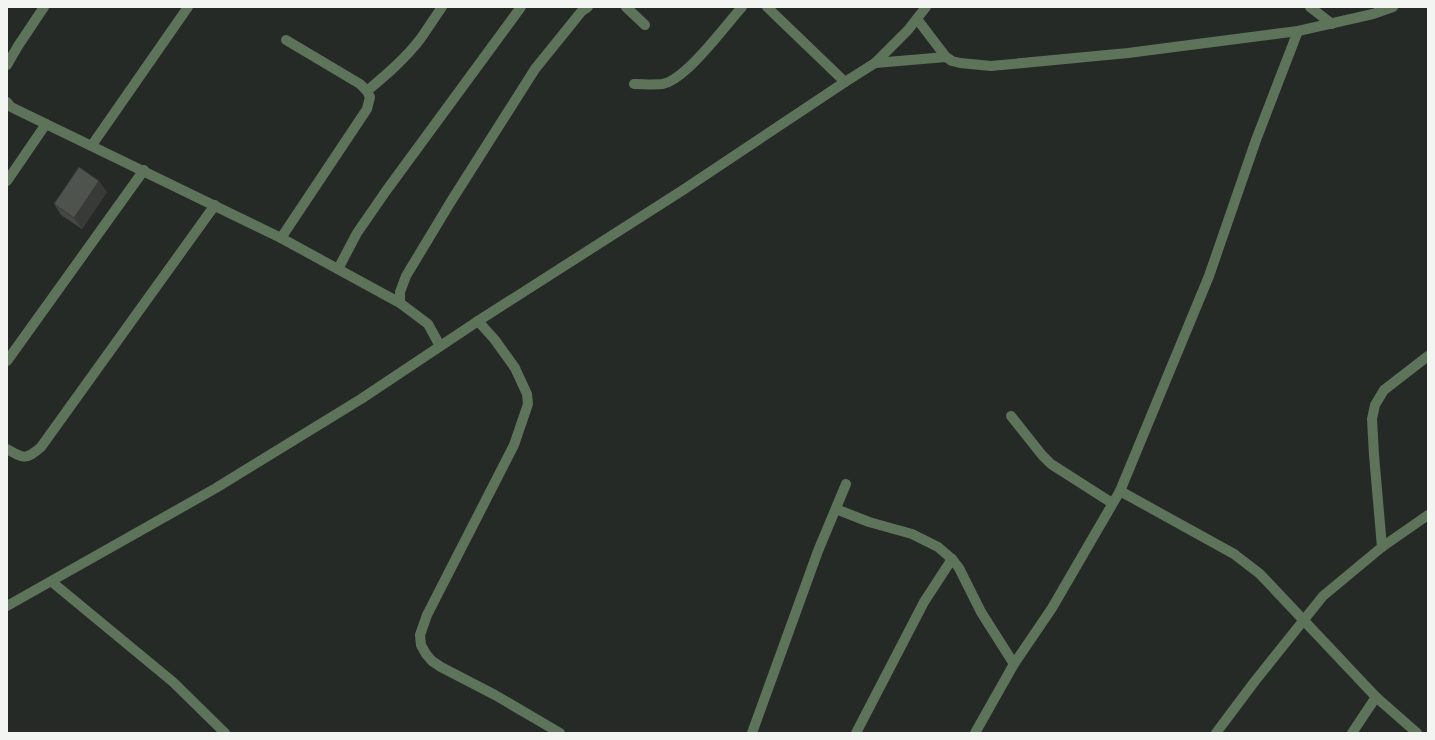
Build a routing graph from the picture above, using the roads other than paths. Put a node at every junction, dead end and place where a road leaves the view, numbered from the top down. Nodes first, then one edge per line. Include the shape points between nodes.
1 (44, 7) edge
2 (188, 7) edge
3 (442, 7) edge
4 (521, 7) edge
5 (588, 7) edge
6 (626, 7) edge
7 (742, 7) edge
8 (767, 7) edge
9 (926, 7) edge
10 (1310, 7) edge
11 (1393, 7) edge
12 (917, 19) junction
13 (1332, 24) junction
14 (645, 25) dead end
15 (1298, 31) junction
16 (286, 40) dead end
17 (946, 57) junction
18 (876, 63) junction
19 (7, 65) edge
20 (845, 82) junction
21 (634, 84) dead end
22 (367, 91) junction
23 (7, 102) edge
24 (46, 124) junction
25 (92, 146) junction
26 (144, 170) junction
27 (7, 181) edge
28 (215, 205) junction
29 (281, 238) junction
30 (338, 269) junction
31 (400, 303) junction
32 (478, 321) junction
33 (440, 346) junction
34 (1428, 356) edge
35 (7, 361) edge
36 (1011, 416) dead end
37 (7, 449) edge
38 (846, 484) dead end
39 (1120, 492) junction
40 (1112, 504) junction
41 (836, 509) junction
42 (1428, 515) edge
43 (1382, 547) junction
44 (952, 559) junction
45 (52, 582) junction
46 (7, 606) edge
47 (1304, 619) junction
48 (1014, 664) junction
49 (1376, 697) junction
50 (225, 733) edge
51 (560, 733) edge
52 (752, 733) edge
53 (856, 733) edge
54 (975, 733) edge
55 (1216, 733) edge
56 (1352, 733) edge
57 (1417, 733) edge

1 - 19 street
2 - 25 street
3 - 22 street via 409,52
4 - 30 street via 386,191 357,233
5 - 31 street via 534,69 406,276 400,292
6 - 14 street
7 - 21 street via 678,77 663,84
8 - 20 street
9 - 12 street
10 - 13 street
11 - 13 street
12 - 17 street
12 - 18 street
13 - 15 street
15 - 17 street via 1128,53 990,66 960,63
15 - 39 street via 1256,140 1209,276
16 - 22 street via 360,84
17 - 18 street
18 - 20 street
20 - 32 street via 684,190
22 - 29 street via 370,97 367,109
23 - 24 street
24 - 25 street
24 - 27 street
25 - 26 street
26 - 28 street
26 - 35 street
28 - 29 street
28 - 37 street via 41,447 32,455 25,457
29 - 30 street
30 - 31 street
31 - 33 street via 428,324
32 - 33 street
32 - 51 street via 515,368 527,394 528,404 514,446 427,615 420,634 421,645 426,654 441,667
33 - 45 street via 361,399 216,488
34 - 43 street via 1384,390 1375,405 1372,419
36 - 40 street via 1051,464
38 - 41 street
39 - 40 street
39 - 47 street via 1234,554 1260,574
40 - 48 street via 1052,608
41 - 44 street via 869,522 912,534 938,547
41 - 52 street via 818,551
42 - 43 street
43 - 47 street via 1323,596
44 - 48 street
44 - 53 street via 924,602
45 - 46 street
45 - 50 street via 173,682
47 - 49 street
47 - 55 street
48 - 54 street
49 - 56 street
49 - 57 street

